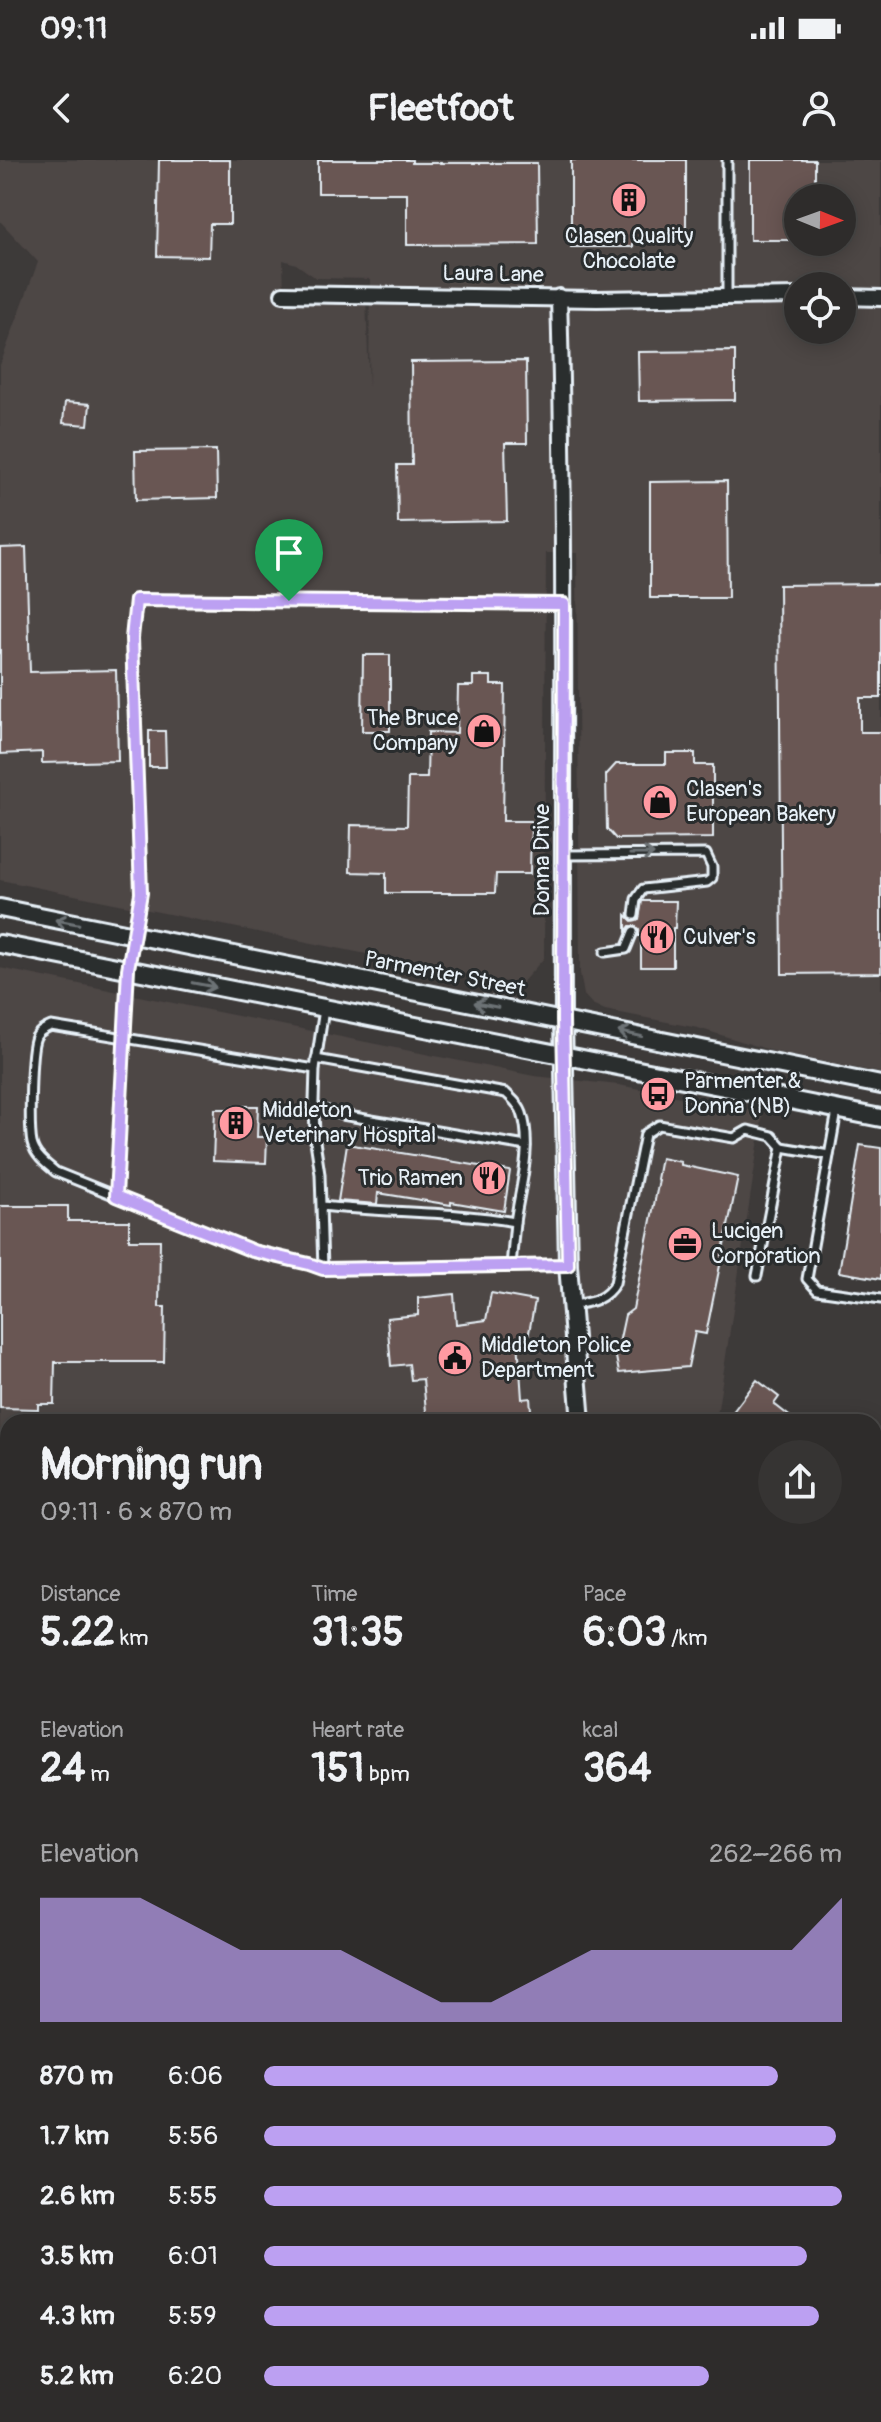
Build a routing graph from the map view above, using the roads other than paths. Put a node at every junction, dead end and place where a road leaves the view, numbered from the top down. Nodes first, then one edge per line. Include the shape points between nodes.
1 (727, 160) edge
2 (283, 294) dead end
3 (727, 296) junction
4 (784, 296) edge
5 (559, 297) junction
6 (856, 297) edge
7 (881, 298) edge
8 (564, 604) junction
9 (564, 855) junction
10 (0, 908) edge
11 (634, 915) dead end
12 (633, 932) dead end
13 (133, 935) junction
14 (0, 944) edge
15 (605, 952) dead end
16 (128, 969) junction
17 (324, 1008) junction
18 (563, 1020) junction
19 (124, 1038) junction
20 (563, 1054) junction
21 (316, 1059) junction
22 (315, 1069) junction
23 (881, 1085) edge
24 (314, 1107) junction
25 (837, 1111) junction
26 (881, 1118) edge
27 (526, 1146) junction
28 (782, 1147) junction
29 (829, 1155) junction
30 (116, 1196) junction
31 (322, 1206) junction
32 (515, 1222) junction
33 (568, 1265) junction
34 (511, 1266) junction
35 (323, 1269) junction
36 (757, 1276) dead end
37 (881, 1299) edge
38 (571, 1306) junction
39 (580, 1414) edge

1 - 3 lane
2 - 5 street, Laura Lane
3 - 4 street, Laura Lane
3 - 5 street, Laura Lane
5 - 8 street, Donna Drive
6 - 7 street
8 - 9 street, Donna Drive
8 - 13 lane via 136,600 132,638 141,893
9 -> 11 lane via 706,854 712,878 643,889
9 - 18 street, Donna Drive
13 -> 10 street, Parmenter Street
12 - 15 lane via 626,949
13 - 16 lane
18 -> 13 street, Parmenter Street
14 - 16 street
16 -> 17 street
16 - 19 lane
17 - 20 street
17 - 21 lane
18 - 20 street, Donna Drive
23 -> 18 street, Parmenter Street
19 - 22 lane
19 - 30 lane
19 - 30 lane via 51,1026 37,1036 32,1053 32,1146 56,1172
20 - 25 street
20 - 33 street, Donna Drive
21 - 22 lane
21 - 27 lane via 506,1093 522,1113
22 - 24 lane
24 - 27 lane
24 - 31 lane
25 - 26 street
25 - 29 lane
27 - 32 lane
28 - 29 lane
28 - 36 lane
28 - 38 lane via 772,1136 748,1130 734,1138 659,1125 645,1134 615,1283 595,1302
29 - 37 lane via 807,1279 817,1290
30 - 35 lane via 253,1251
31 - 32 lane
31 - 35 lane
32 - 34 lane
33 - 34 lane
33 - 38 street, Donna Drive
34 - 35 lane
38 - 39 street, Donna Drive

